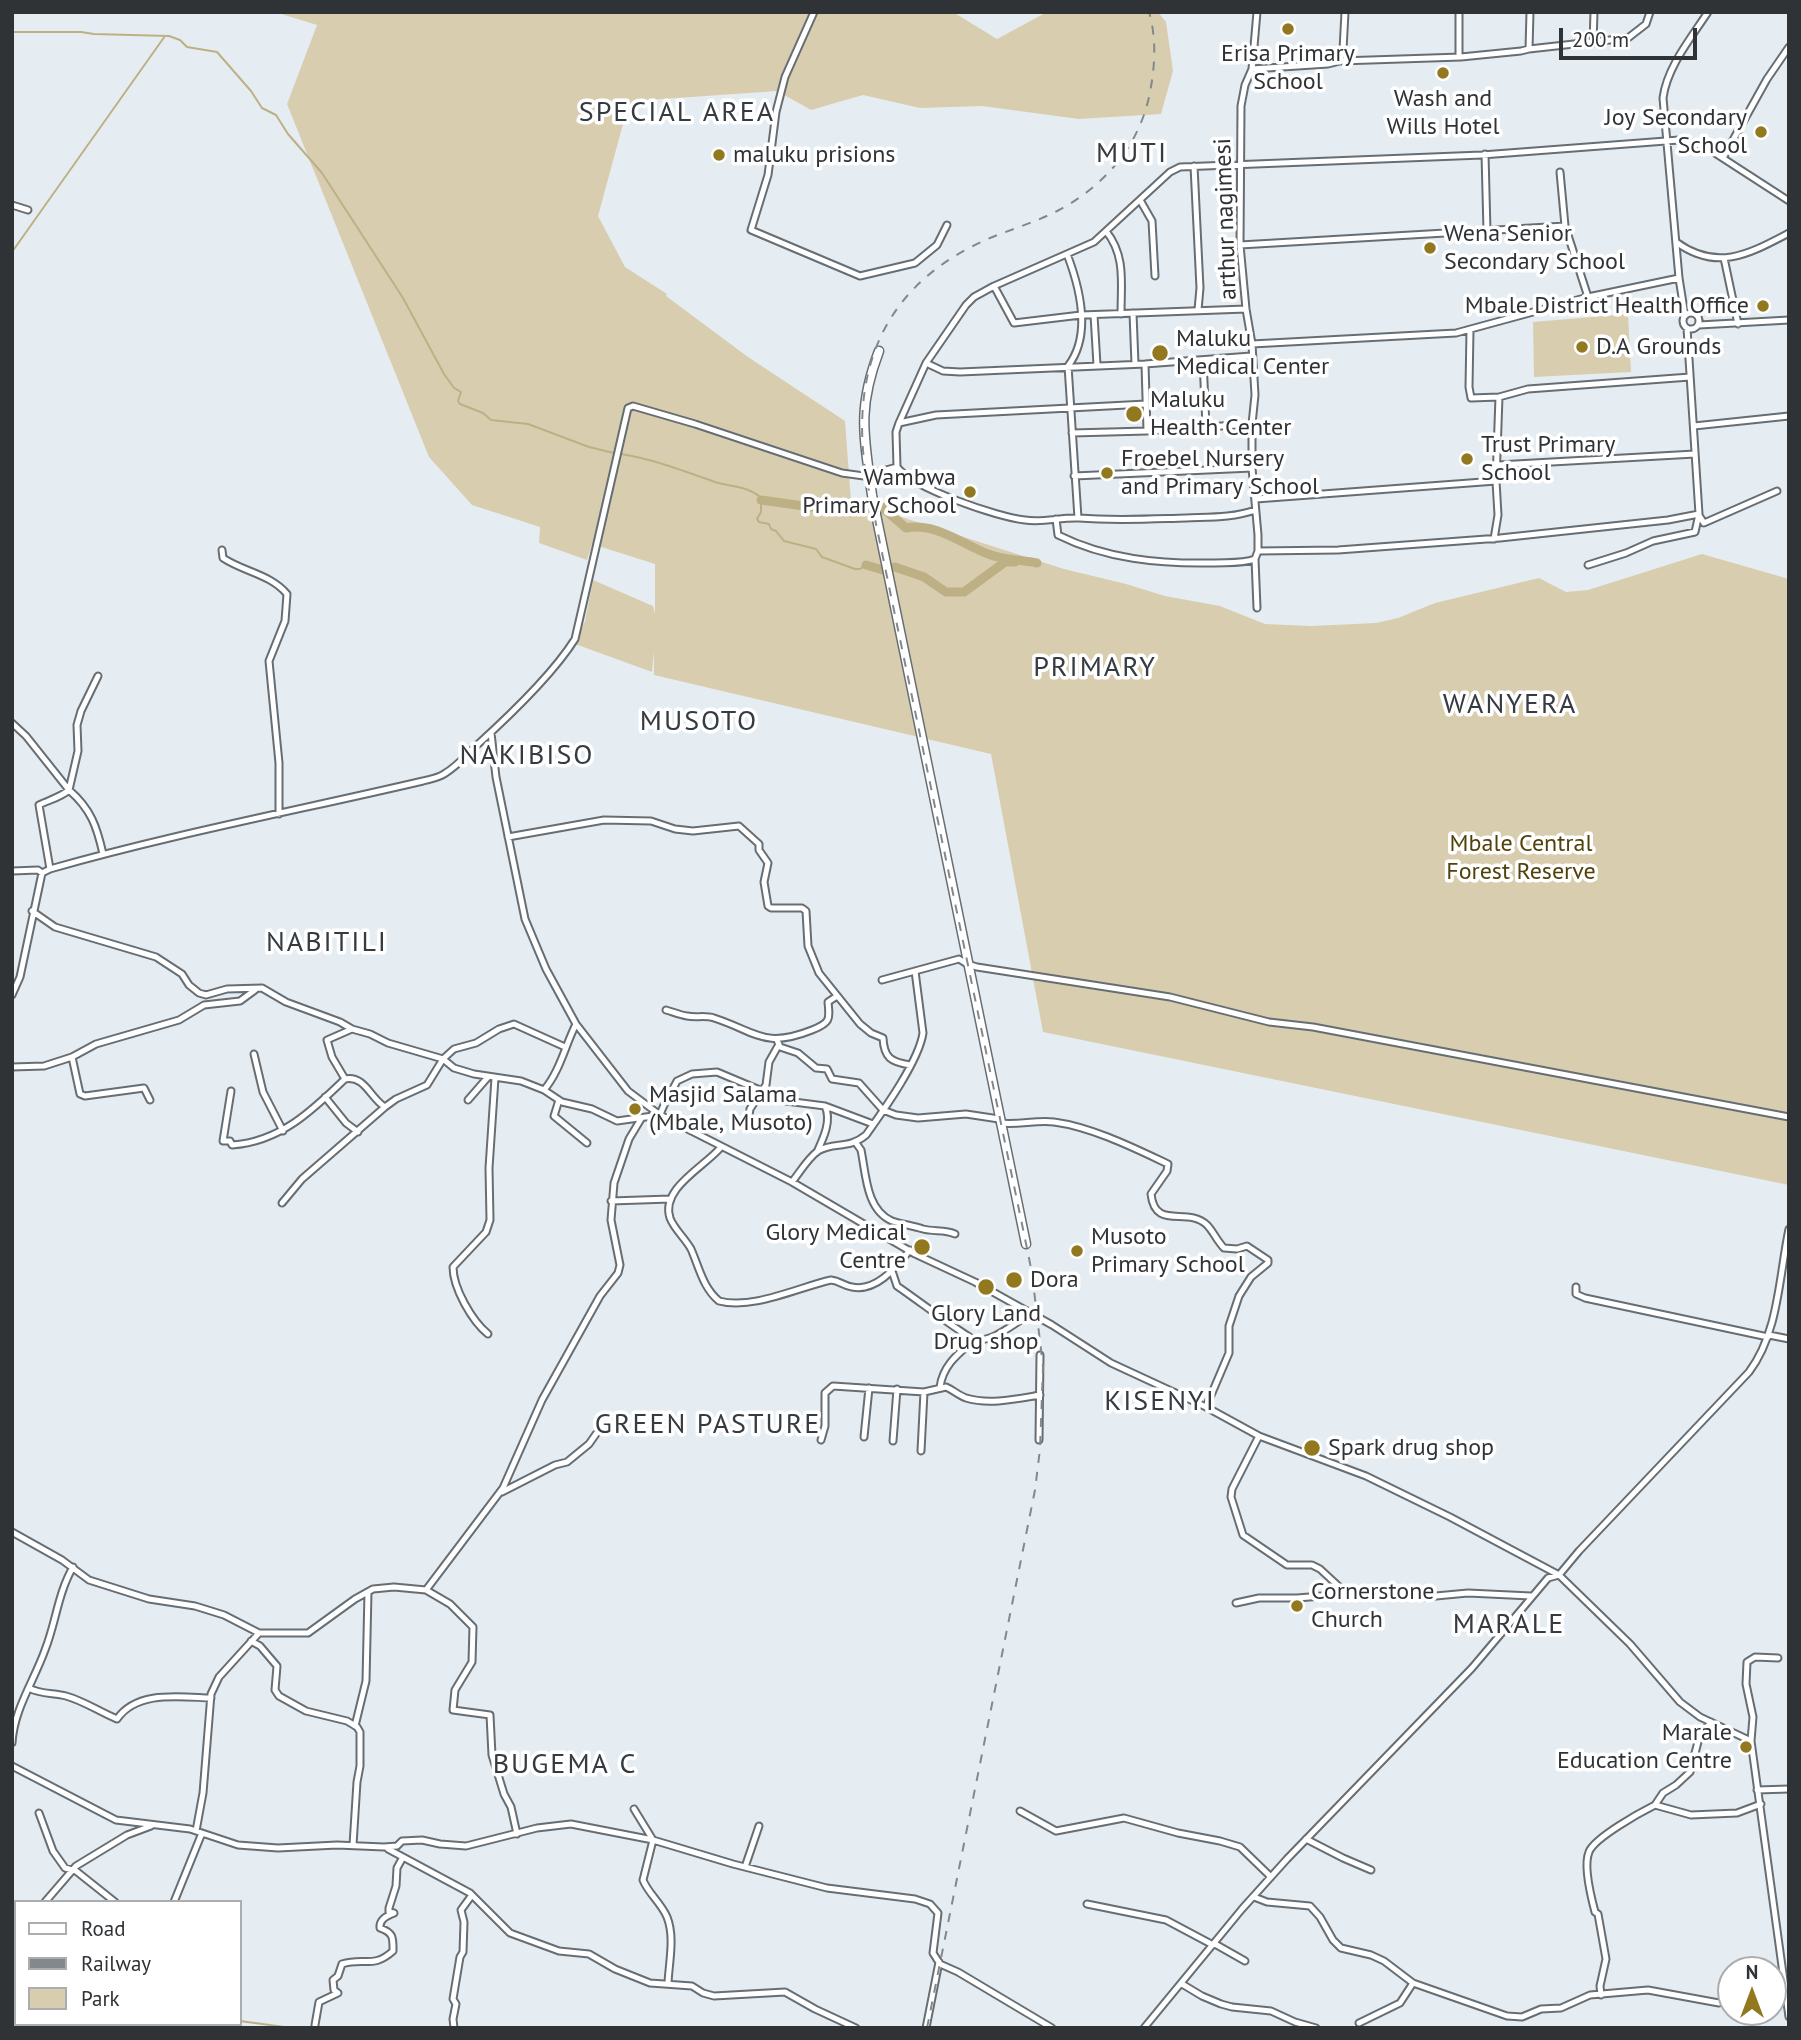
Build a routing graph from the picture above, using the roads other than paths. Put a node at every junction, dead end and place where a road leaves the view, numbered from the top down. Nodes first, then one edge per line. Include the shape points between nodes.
1 (814, 12) edge
2 (1257, 12) edge
3 (1345, 12) edge
4 (1459, 12) edge
5 (1530, 12) edge
6 (1594, 12) edge
7 (1650, 12) edge
8 (1708, 12) edge
9 (1593, 43) junction
10 (1789, 47) edge
11 (1529, 48) junction
12 (1459, 57) junction
13 (1340, 61) junction
14 (1252, 69) junction
15 (1665, 139) junction
16 (1485, 154) junction
17 (1723, 158) junction
18 (1240, 163) junction
19 (1194, 166) junction
20 (1560, 172) dead end
21 (1140, 200) junction
22 (1789, 201) edge
23 (12, 205) edge
24 (28, 210) dead end
25 (947, 225) dead end
26 (1565, 226) junction
27 (1487, 231) junction
28 (1106, 232) junction
29 (1789, 233) edge
30 (1675, 242) junction
31 (1240, 245) junction
32 (1067, 254) junction
33 (1724, 258) junction
34 (1156, 276) dead end
35 (1679, 278) junction
36 (994, 286) junction
37 (1588, 297) junction
38 (1246, 309) junction
39 (1198, 310) junction
40 (1133, 313) junction
41 (1121, 314) junction
42 (1081, 315) junction
43 (1094, 315) junction
44 (1685, 316) junction
45 (1789, 320) edge
46 (1738, 324) junction
47 (1699, 325) junction
48 (1687, 328) junction
49 (1470, 330) junction
50 (1252, 344) junction
51 (879, 351) dead end
52 (1251, 356) junction
53 (1203, 360) junction
54 (926, 363) junction
55 (1135, 364) junction
56 (1145, 364) junction
57 (1097, 365) junction
58 (1068, 366) junction
59 (1690, 377) junction
60 (1499, 397) junction
61 (1146, 404) junction
62 (1071, 410) junction
63 (1789, 415) edge
64 (899, 423) junction
65 (1252, 424) junction
66 (1206, 426) junction
67 (1694, 426) junction
68 (1147, 431) junction
69 (1072, 433) junction
70 (1695, 454) junction
71 (1497, 465) junction
72 (897, 467) junction
73 (1252, 468) junction
74 (869, 476) junction
75 (1074, 476) junction
76 (1496, 481) junction
77 (1777, 491) dead end
78 (1256, 499) junction
79 (1255, 510) junction
80 (1699, 514) junction
81 (1078, 518) junction
82 (1056, 519) junction
83 (1494, 539) junction
84 (222, 550) dead end
85 (1258, 551) junction
86 (1255, 559) junction
87 (1588, 565) dead end
88 (1257, 608) dead end
89 (98, 676) dead end
90 (12, 723) edge
91 (491, 733) junction
92 (69, 790) junction
93 (279, 814) junction
94 (508, 837) junction
95 (103, 854) junction
96 (50, 869) junction
97 (12, 871) edge
98 (42, 873) junction
99 (32, 911) junction
100 (967, 964) junction
101 (915, 971) junction
102 (882, 980) dead end
103 (258, 988) junction
104 (12, 995) edge
105 (837, 996) junction
106 (666, 1010) dead end
107 (576, 1024) junction
108 (352, 1029) junction
109 (778, 1043) junction
110 (565, 1047) junction
111 (254, 1054) dead end
112 (72, 1057) junction
113 (443, 1059) junction
114 (910, 1065) junction
115 (12, 1067) edge
116 (492, 1077) junction
117 (345, 1079) junction
118 (544, 1090) junction
119 (231, 1091) dead end
120 (763, 1091) junction
121 (325, 1097) junction
122 (150, 1100) dead end
123 (468, 1100) dead end
124 (559, 1100) junction
125 (825, 1106) junction
126 (385, 1107) junction
127 (883, 1110) junction
128 (660, 1115) junction
129 (1789, 1117) edge
130 (641, 1119) junction
131 (748, 1121) dead end
132 (1000, 1121) junction
133 (873, 1124) junction
134 (283, 1131) junction
135 (358, 1132) junction
136 (587, 1143) dead end
137 (856, 1143) junction
138 (721, 1147) junction
139 (817, 1152) junction
140 (792, 1182) junction
141 (670, 1199) junction
142 (611, 1201) junction
143 (282, 1203) dead end
144 (1789, 1229) edge
145 (956, 1234) dead end
146 (1026, 1244) dead end
147 (910, 1250) junction
148 (892, 1271) junction
149 (1576, 1287) dead end
150 (1032, 1314) junction
151 (488, 1334) dead end
152 (1768, 1336) junction
153 (1789, 1339) edge
154 (974, 1340) junction
155 (1040, 1355) dead end
156 (940, 1387) junction
157 (869, 1388) junction
158 (897, 1389) junction
159 (924, 1392) junction
160 (1040, 1395) junction
161 (1206, 1407) junction
162 (596, 1434) dead end
163 (1259, 1436) junction
164 (864, 1437) dead end
165 (821, 1440) dead end
166 (893, 1440) dead end
167 (1039, 1440) dead end
168 (921, 1451) dead end
169 (499, 1493) junction
170 (12, 1532) edge
171 (72, 1567) junction
172 (1559, 1575) junction
173 (426, 1590) junction
174 (368, 1592) junction
175 (1347, 1594) junction
176 (1531, 1597) junction
177 (1236, 1603) dead end
178 (259, 1633) junction
179 (251, 1642) junction
180 (1778, 1658) dead end
181 (29, 1688) junction
182 (211, 1698) junction
183 (1711, 1722) junction
184 (355, 1726) junction
185 (1751, 1741) junction
186 (12, 1742) edge
187 (12, 1766) edge
188 (1789, 1789) edge
189 (1757, 1790) junction
190 (1761, 1804) junction
191 (1655, 1805) junction
192 (634, 1809) dead end
193 (1020, 1811) dead end
194 (39, 1813) dead end
195 (106, 1815) junction
196 (104, 1824) dead end
197 (154, 1825) junction
198 (759, 1826) dead end
199 (199, 1832) junction
200 (517, 1834) junction
201 (1306, 1839) junction
202 (653, 1840) junction
203 (353, 1845) junction
204 (384, 1847) junction
205 (403, 1857) junction
206 (745, 1867) junction
207 (1371, 1870) dead end
208 (70, 1871) junction
209 (1271, 1877) junction
210 (472, 1895) junction
211 (1254, 1897) junction
212 (47, 1900) edge
213 (112, 1900) edge
214 (175, 1900) edge
215 (1087, 1904) dead end
216 (1214, 1944) junction
217 (1781, 1956) edge
218 (1245, 1961) dead end
219 (939, 1962) junction
220 (668, 1983) junction
221 (1413, 1983) junction
222 (1182, 1984) junction
223 (1601, 1995) junction
224 (1717, 2003) edge
225 (1788, 2003) edge
226 (1789, 2017) edge
227 (1359, 2023) dead end
228 (315, 2025) dead end
229 (454, 2028) edge
230 (856, 2028) edge
231 (926, 2028) edge
232 (1052, 2028) edge
233 (1144, 2028) edge
234 (1316, 2028) edge

1 - 25 street via 785,77 768,176 751,230 860,276 915,263 937,245
2 - 14 street, arthur nagimesi
3 - 13 street
4 - 12 street
5 - 11 street
6 - 9 street
7 - 9 street via 1646,24 1628,38
8 - 15 street via 1664,86
9 - 11 street
10 - 17 street
11 - 12 street
12 - 13 street
13 - 14 street
14 - 18 street, arthur nagimesi via 1241,106
15 - 16 street
15 - 17 street via 1697,143
15 - 30 street
16 - 18 street
16 - 27 street
17 - 22 street
18 - 19 street
18 - 31 street, arthur nagimesi
19 - 21 street via 1174,168
19 - 39 street
20 - 26 street
21 - 28 street
21 - 34 street via 1152,221
23 - 24 street
26 - 27 street
26 - 37 street
27 - 31 street
28 - 32 street
28 - 41 street via 1120,259
29 - 33 street via 1748,254
30 - 33 street via 1689,252
30 - 35 street
31 - 38 street, arthur nagimesi
32 - 36 street
32 - 42 street
33 - 46 street
35 - 37 street
35 - 44 street
36 - 42 street via 1014,323
36 - 54 street via 966,305
37 - 49 street
38 - 39 street
38 - 50 street, arthur nagimesi
39 - 40 street
40 - 41 street
40 - 55 street
41 - 43 street
42 - 43 street
42 - 58 street via 1078,354
43 - 57 street
44 - 47 street via 1695,314
44 - 48 street
45 - 46 street
46 - 47 street
47 - 48 street
48 - 59 street
49 - 50 street
49 - 60 street via 1471,397
50 - 52 street, arthur nagimesi
51 - 74 main road via 863,408
52 - 53 street
52 - 65 street, arthur nagimesi
53 - 56 street
53 - 66 street
54 - 58 street via 953,372
54 - 64 street
55 - 56 street
55 - 57 street
56 - 61 street
57 - 58 street
58 - 62 street
59 - 60 street via 1528,388
59 - 67 street
60 - 71 street
61 - 62 street
61 - 68 street
62 - 64 street via 936,415
62 - 69 street
63 - 67 street
64 - 72 street
65 - 66 street
65 - 73 street, arthur nagimesi
66 - 68 street
67 - 70 street
68 - 69 street
69 - 75 street
70 - 71 street
70 - 80 street
71 - 76 street
72 - 74 street
72 - 82 street via 910,478 976,507 1022,520
73 - 75 street
73 - 78 street, arthur nagimesi
74 - 91 street via 842,473 695,424 628,408 575,639
74 - 100 main road
75 - 81 street
76 - 78 street
76 - 83 street
77 - 80 street via 1704,523
78 - 79 street, arthur nagimesi
79 - 81 street via 1130,521
79 - 85 street, arthur nagimesi
80 - 83 street
80 - 87 street via 1695,532 1653,541
81 - 82 street
82 - 86 street via 1057,532 1066,539 1136,559 1174,563
83 - 85 street
84 - 93 street via 223,558 280,585 287,594 285,621 269,661
85 - 86 street
86 - 88 street
89 - 92 street via 78,725 78,751
90 - 92 street
91 - 93 street via 441,776
91 - 94 street
92 - 95 street via 96,826
92 - 96 street via 39,805
93 - 95 street
94 - 105 street via 604,820 651,821 693,831 739,826 759,844 768,863 764,882 768,906 806,911 810,955
94 - 107 street via 525,919
95 - 96 street
96 - 98 street
97 - 98 street
98 - 99 street
99 - 103 street via 55,927 156,957 182,974 199,993
99 - 104 street via 20,977
100 - 101 street via 960,959
100 - 129 street via 1182,999 1269,1022
100 - 132 main road
101 - 102 street
101 - 114 street via 923,1033
103 - 108 street
103 - 112 street via 240,1002 205,1004 179,1020 96,1044
105 - 109 street via 828,1002 827,1023
105 - 114 street via 860,1024 883,1038 889,1060
106 - 109 street via 715,1018
107 - 110 street
107 - 128 street via 628,1091
108 - 113 street
108 - 117 street via 327,1040
109 - 120 street
109 - 127 street via 816,1068 827,1069 832,1079 859,1083
110 - 113 street via 514,1024 454,1049
110 - 118 street
111 - 134 street via 267,1101
112 - 115 street via 44,1066
112 - 122 street via 80,1094 141,1087
113 - 116 street via 454,1068
113 - 126 street via 427,1085
114 - 127 street
116 - 118 street
116 - 123 street
116 - 151 street via 490,1220 486,1232 453,1267 472,1318
117 - 121 street
117 - 126 street via 360,1080
118 - 124 street
119 - 134 street via 223,1141 243,1144
120 - 125 street via 786,1101
120 - 128 street via 717,1072 692,1073 675,1084
120 - 131 street via 750,1109
121 - 134 street
121 - 135 street
124 - 130 street via 617,1121
124 - 136 street via 554,1116
125 - 133 street
125 - 139 street via 829,1115
126 - 135 street
127 - 132 street via 909,1117 966,1114
127 - 133 street
128 - 130 street
128 - 138 street
130 - 142 street via 625,1149
132 - 146 main road
132 - 161 street via 1009,1125 1064,1124 1168,1164 1151,1194 1160,1213 1194,1217 1207,1225 1224,1248 1247,1246 1268,1260 1239,1296 1230,1326 1230,1353
133 - 137 street
135 - 143 street via 302,1179
137 - 139 street
137 - 145 street via 876,1209 891,1221
138 - 140 street
138 - 141 street
139 - 140 street
140 - 147 street
141 - 142 street
141 - 148 street via 673,1225 719,1301 779,1296 831,1280 849,1287 868,1287
142 - 169 street via 618,1273 600,1296 542,1400
144 - 152 street
147 - 148 street
147 - 150 street
148 - 154 street via 897,1286
149 - 152 street via 1576,1294 1584,1298
150 - 154 street via 993,1338
150 - 161 street via 1111,1363
152 - 153 street
152 - 172 street via 1749,1372
154 - 156 street via 946,1367
155 - 160 street
156 - 159 street
156 - 160 street via 982,1401
157 - 158 street
157 - 164 street
157 - 165 street via 833,1385 827,1389
158 - 159 street
158 - 166 street
159 - 168 street
160 - 167 street
161 - 163 street
162 - 169 street via 567,1462
163 - 172 street via 1366,1476
163 - 175 street via 1232,1489 1243,1535 1287,1565 1320,1569
169 - 173 street
170 - 171 street
171 - 178 street via 89,1580 224,1615
171 - 181 street
172 - 176 street via 1548,1578
172 - 183 street via 1630,1644 1680,1702
173 - 174 street via 394,1587
173 - 200 street via 450,1604 473,1627 472,1662 455,1690 453,1710 490,1716 492,1755
174 - 178 street via 308,1633
174 - 184 street via 366,1681
175 - 176 street via 1407,1591 1425,1597 1468,1593
175 - 177 street
176 - 201 street via 1472,1668
178 - 179 street
179 - 182 street via 219,1677
179 - 184 street via 276,1666 279,1696 306,1711
180 - 185 street via 1755,1657 1747,1662
181 - 182 street via 77,1700 117,1718 127,1706 162,1695
181 - 186 street
182 - 199 street
183 - 185 street
183 - 191 street via 1699,1738 1691,1770
184 - 203 street via 360,1732 360,1766
185 - 189 street
187 - 195 street
188 - 189 street
189 - 190 street
190 - 191 street via 1737,1813 1691,1815
190 - 217 street
191 - 223 street via 1588,1853 1590,1895 1605,1950
192 - 202 street
193 - 209 street via 1056,1830 1124,1818 1220,1841 1240,1847
194 - 208 street via 55,1855
195 - 196 street
195 - 197 street via 122,1822
197 - 199 street
197 - 208 street via 127,1835
198 - 206 street
199 - 203 street via 262,1848
199 - 214 street
200 - 202 street via 571,1824
200 - 204 street via 470,1846 415,1840
201 - 207 street
201 - 209 street
202 - 206 street
202 - 220 street via 643,1880 669,1924
203 - 204 street
204 - 205 street
205 - 210 street
205 - 228 street via 389,1908 394,1913 380,1923 380,1928 392,1934 393,1951 381,1961 342,1964 333,1980 338,1993 319,2002
206 - 219 street via 827,1888 930,1904 938,1913 933,1953
208 - 212 street
208 - 213 street
209 - 211 street
210 - 220 street via 510,1933 559,1951 589,1954 650,1983
210 - 229 street via 461,1910 463,1943 453,1999
211 - 216 street
211 - 221 street via 1310,1906 1337,1946 1378,1958
215 - 216 street via 1166,1920
216 - 218 street
216 - 222 street
219 - 231 street
219 - 232 street
220 - 230 street via 692,1986 714,1996 785,1992
221 - 223 street via 1517,2017
221 - 227 street via 1400,2003
222 - 233 street
222 - 234 street via 1222,2004 1271,2011
223 - 224 street via 1648,1990
225 - 226 street

